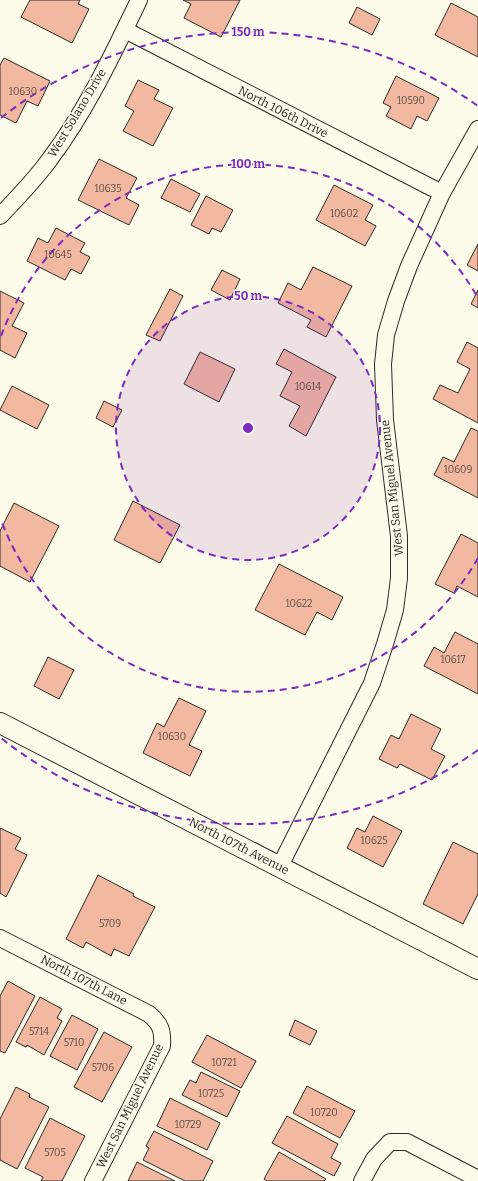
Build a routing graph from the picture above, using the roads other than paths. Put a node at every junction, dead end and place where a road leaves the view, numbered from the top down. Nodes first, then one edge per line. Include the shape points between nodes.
1 (140, 0) edge
2 (125, 30) junction
3 (478, 129) edge
4 (442, 193) junction
5 (0, 216) edge
6 (0, 723) edge
7 (280, 866) junction
8 (0, 938) edge
9 (478, 969) edge
10 (161, 1029) joint
11 (478, 1179) edge
12 (93, 1181) edge
13 (362, 1181) edge

1 - 2 street, West Solano Drive
2 - 4 street, North 106th Drive
2 - 5 street, West Solano Drive via 69,133 21,195
3 - 4 street, West San Miguel Avenue
4 - 7 street, West San Miguel Avenue via 409,266 386,335 385,420 399,536 399,578 395,610 372,683
6 - 7 street, North 107th Avenue
7 - 9 street, North 107th Avenue
8 - 10 street, North 107th Lane via 149,1014 157,1020
10 - 12 street, West San Miguel Avenue via 162,1046
11 - 13 street via 407,1142 390,1142 374,1159

